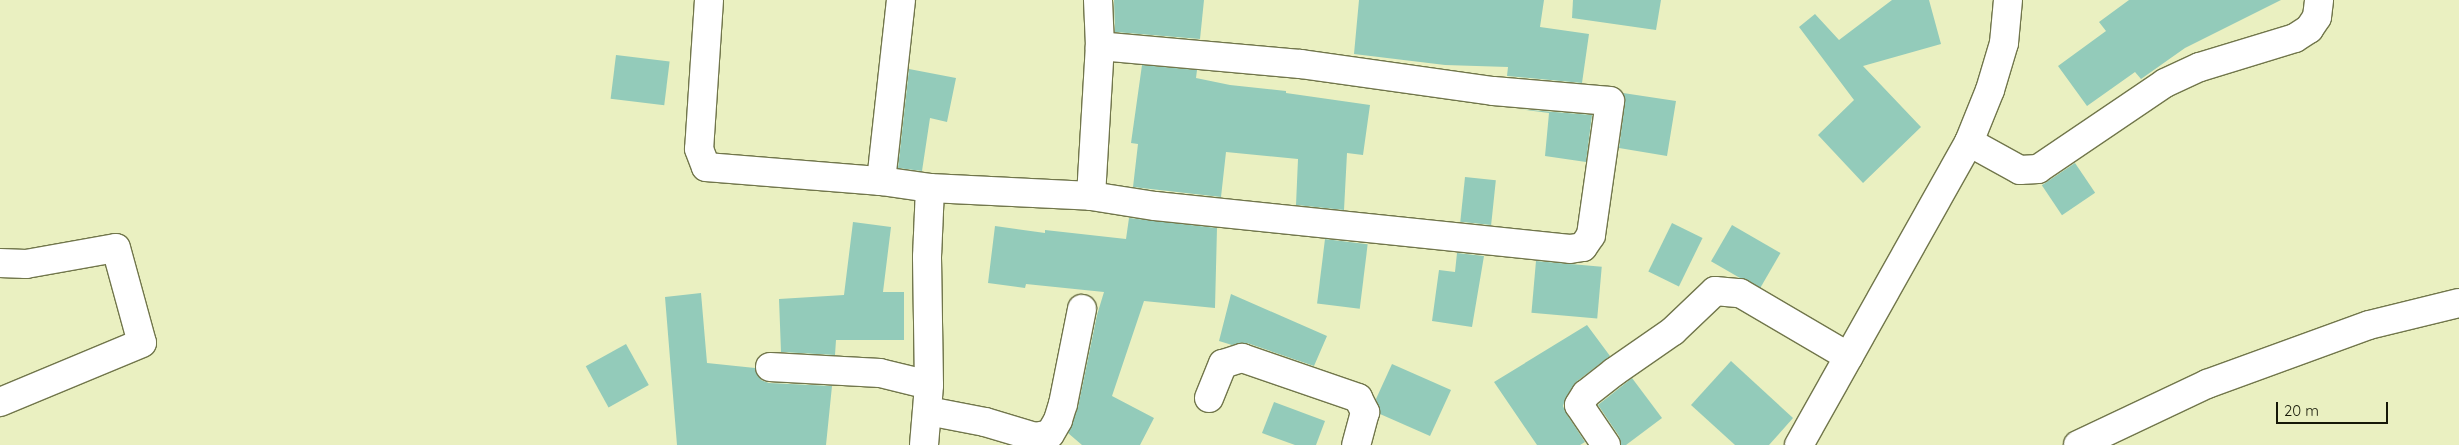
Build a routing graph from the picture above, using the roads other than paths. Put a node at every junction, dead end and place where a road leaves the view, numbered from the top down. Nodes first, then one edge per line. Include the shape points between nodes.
1 (709, 0) edge
2 (901, 0) edge
3 (1098, 0) edge
4 (2008, 0) edge
5 (2319, 0) edge
6 (1100, 46) junction
7 (1970, 142) junction
8 (881, 181) junction
9 (930, 188) junction
10 (1091, 196) junction
11 (0, 263) edge
12 (2459, 303) edge
13 (1082, 309) dead end
14 (1849, 357) junction
15 (770, 367) dead end
16 (928, 398) junction
17 (1208, 398) dead end
18 (0, 402) edge
19 (924, 445) edge
20 (1356, 445) edge
21 (1606, 445) edge
22 (1799, 445) edge
23 (2078, 445) edge

1 - 8 street via 699,149 706,167
2 - 8 street
3 - 6 street
4 - 7 street via 2004,43
5 - 7 street via 2317,17 2309,29 2295,38 2200,67 2165,83 2038,169 2020,170
6 - 10 street
6 - 10 street via 1300,64 1493,92 1610,101 1591,235 1583,247 1570,249 1155,206
7 - 14 street
8 - 9 street
9 - 10 street
9 - 16 street
11 - 18 street via 26,264 116,248 142,343
12 - 23 street via 2369,325 2207,384
13 - 16 street via 1063,404 1050,434 1035,437 985,422
14 - 21 street via 1740,293 1715,291 1673,330 1586,394 1580,405
14 - 22 street
15 - 16 street via 880,373
16 - 19 street
17 - 20 street via 1223,364 1242,358 1358,398 1365,412

